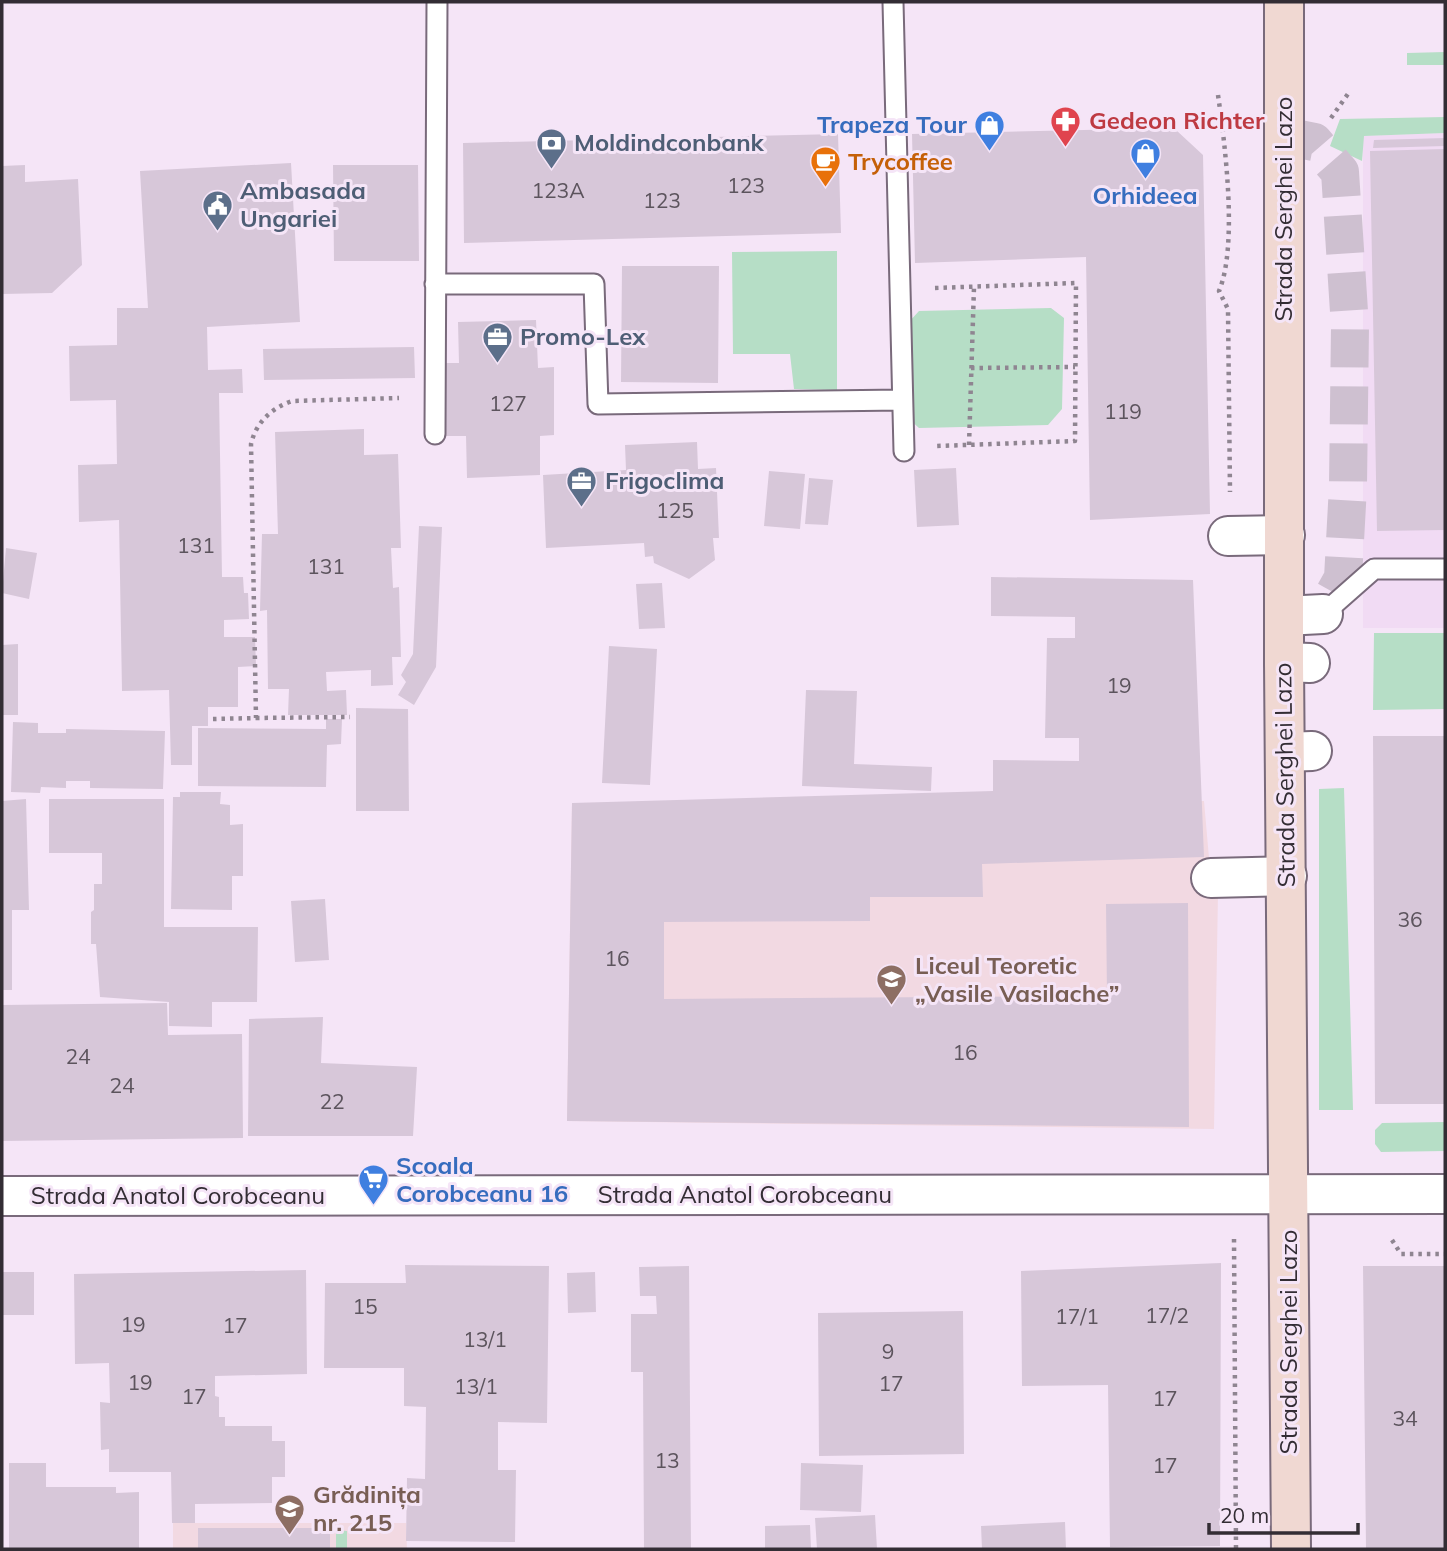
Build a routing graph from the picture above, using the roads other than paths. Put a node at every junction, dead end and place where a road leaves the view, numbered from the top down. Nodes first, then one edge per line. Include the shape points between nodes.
1 (437, 2) edge
2 (892, 2) edge
3 (1284, 2) edge
4 (435, 284) junction
5 (902, 400) junction
6 (435, 434) dead end
7 (904, 449) road end
8 (1288, 515) junction
9 (1228, 536) dead end
10 (1445, 569) edge
11 (1324, 614) joint
12 (1284, 616) junction
13 (1287, 876) junction
14 (1211, 878) dead end
15 (1288, 1194) junction
16 (1445, 1194) edge
17 (2, 1196) edge
18 (1291, 1549) edge

1 - 4 lane
2 - 5 lane
3 - 8 main road, Strada Serghei Lazo
4 - 5 lane via 594,284 598,404
4 - 6 lane
5 - 7 lane
8 - 9 street
8 - 12 main road, Strada Serghei Lazo
10 - 11 lane via 1374,569
11 - 12 street
12 - 13 main road, Strada Serghei Lazo via 1297,662 1299,751
13 - 14 street
13 - 15 main road, Strada Serghei Lazo
15 - 16 street, Strada Anatol Corobceanu
15 - 17 street, Strada Anatol Corobceanu
15 - 18 main road, Strada Serghei Lazo

